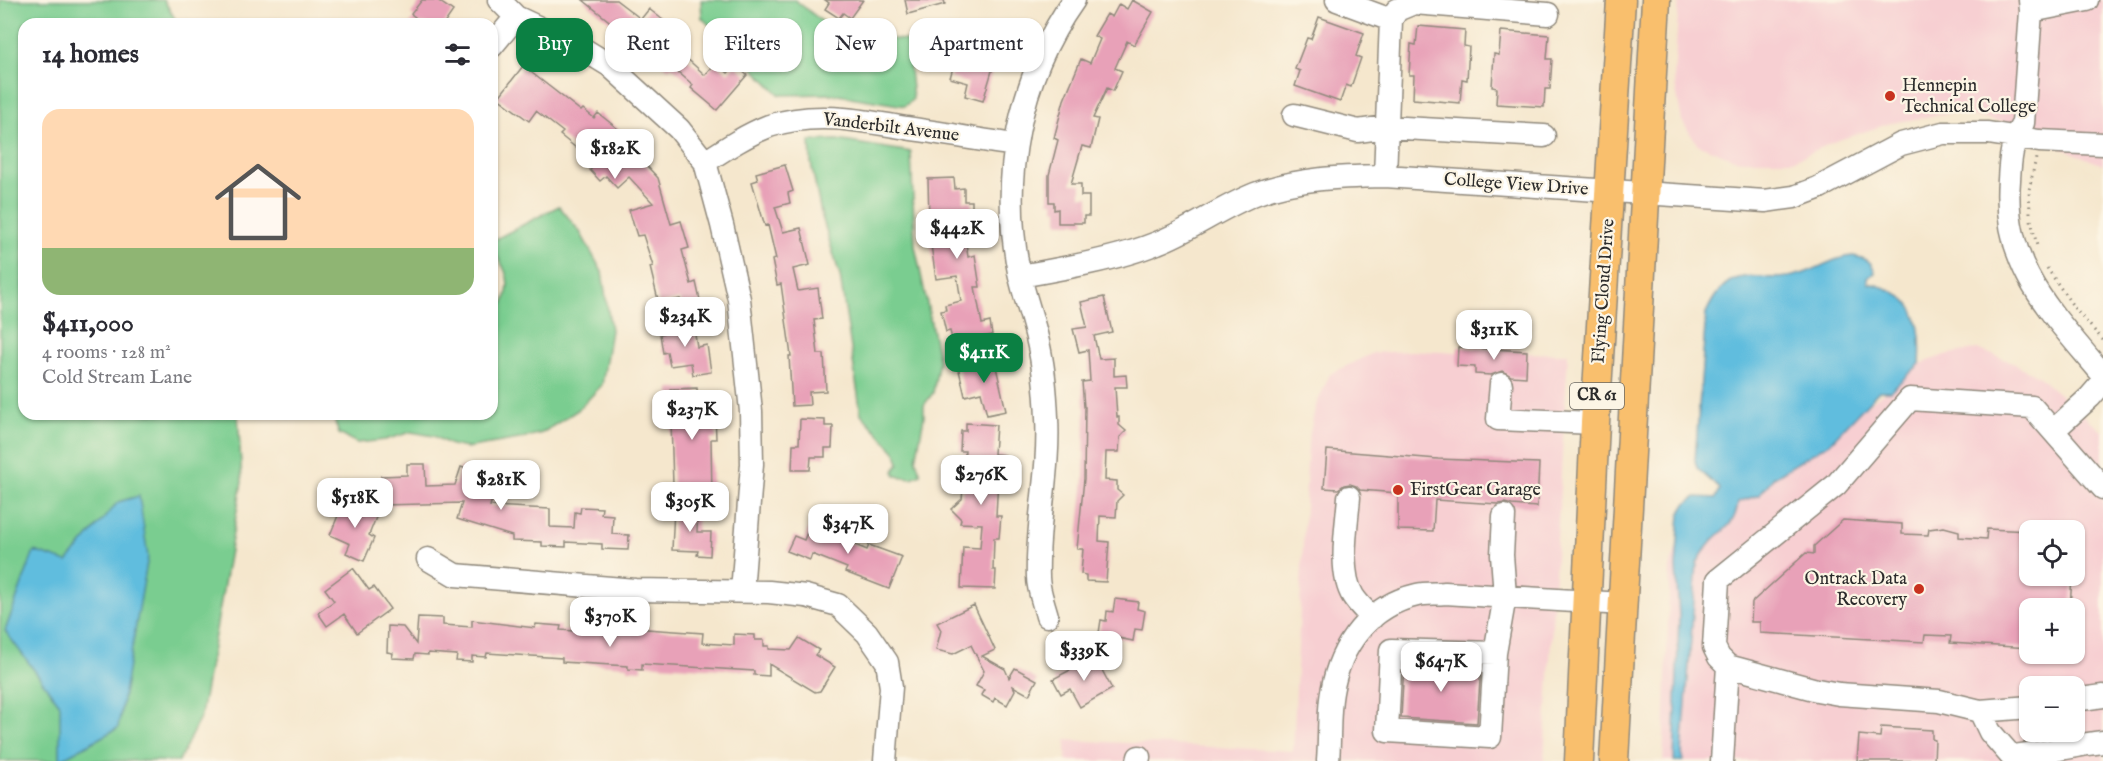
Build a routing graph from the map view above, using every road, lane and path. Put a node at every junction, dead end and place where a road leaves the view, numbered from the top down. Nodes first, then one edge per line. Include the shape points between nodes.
1 (499, 0) edge
2 (1074, 0) edge
3 (1337, 0) edge
4 (1621, 0) edge
5 (1656, 0) edge
6 (2088, 0) edge
7 (1476, 4) edge
8 (2031, 6) edge
9 (1548, 14) dead end
10 (516, 17) junction
11 (1390, 20) junction
12 (498, 39) edge
13 (1294, 115) dead end
14 (1387, 127) junction
15 (1544, 136) dead end
16 (2015, 137) junction
17 (2039, 141) junction
18 (1015, 144) junction
19 (2103, 144) edge
20 (705, 162) junction
21 (1385, 176) junction
22 (1610, 190) junction
23 (1644, 193) junction
24 (2038, 246) dead end
25 (2046, 266) dead end
26 (1020, 276) junction
27 (2103, 340) edge
28 (2103, 375) edge
29 (2103, 382) edge
30 (1501, 384) dead end
31 (1595, 423) junction
32 (2054, 430) junction
33 (2103, 489) edge
34 (1349, 497) dead end
35 (1504, 516) dead end
36 (428, 559) dead end
37 (742, 592) junction
38 (1505, 596) junction
39 (1587, 601) junction
40 (1623, 604) junction
41 (1047, 616) dead end
42 (1372, 618) junction
43 (1495, 653) junction
44 (1728, 666) junction
45 (2103, 696) edge
46 (2085, 698) edge
47 (2019, 709) edge
48 (1980, 711) junction
49 (2103, 742) edge
50 (1329, 756) edge
51 (885, 761) edge
52 (1579, 761) edge
53 (1614, 761) edge
54 (1722, 761) edge

1 - 10 street
2 - 18 street via 1037,69
3 - 11 street
4 - 22 main road, Flying Cloud Drive / CR 61
5 - 23 main road, Flying Cloud Drive / CR 61
6 - 8 street
7 - 9 street
7 - 11 street via 1414,3 1397,10
8 - 16 street via 2023,123
10 - 12 street
10 - 20 street via 609,65 679,129
11 - 14 street
13 - 14 street via 1358,131
14 - 15 street
14 - 21 street
16 - 17 street, College View Drive
16 - 23 street, College View Drive via 1943,133 1901,144 1794,197 1765,201
16 - 28 street via 2007,201 2018,256 2049,310
17 - 19 street, College View Drive
17 - 24 path via 2030,190 2030,215
18 - 20 street, Vanderbilt Avenue via 822,117 770,126
18 - 26 street via 1011,204
20 - 37 street via 739,299 751,411 752,464
21 - 22 street, College View Drive
21 - 26 street, College View Drive via 1289,184 1236,202 1156,244
22 - 23 street, College View Drive
22 - 31 main road, Flying Cloud Drive / CR 61
23 - 40 main road, Flying Cloud Drive / CR 61
25 - 27 path via 2075,309
26 - 41 street via 1045,381 1048,422 1037,579
29 - 32 street
30 - 31 street via 1498,419
31 - 39 main road, Flying Cloud Drive / CR 61
32 - 33 street
32 - 44 street via 2032,407 1910,399 1836,485 1718,580 1714,647
34 - 42 street via 1346,580
35 - 38 street
36 - 37 street via 455,575 635,590
37 - 51 street via 806,596 838,605 867,633 887,662 891,687
38 - 39 street
38 - 42 street via 1418,595 1390,604
38 - 43 street
39 - 40 street
39 - 52 main road, Flying Cloud Drive / CR 61
40 - 53 main road, Flying Cloud Drive / CR 61
42 - 50 street via 1349,641 1338,666 1331,694
43 - 43 street via 1391,650 1387,731 1490,737
44 - 48 street via 1839,694 1939,701
44 - 54 street
45 - 46 street
47 - 48 street
48 - 49 street via 1990,732 2011,756

